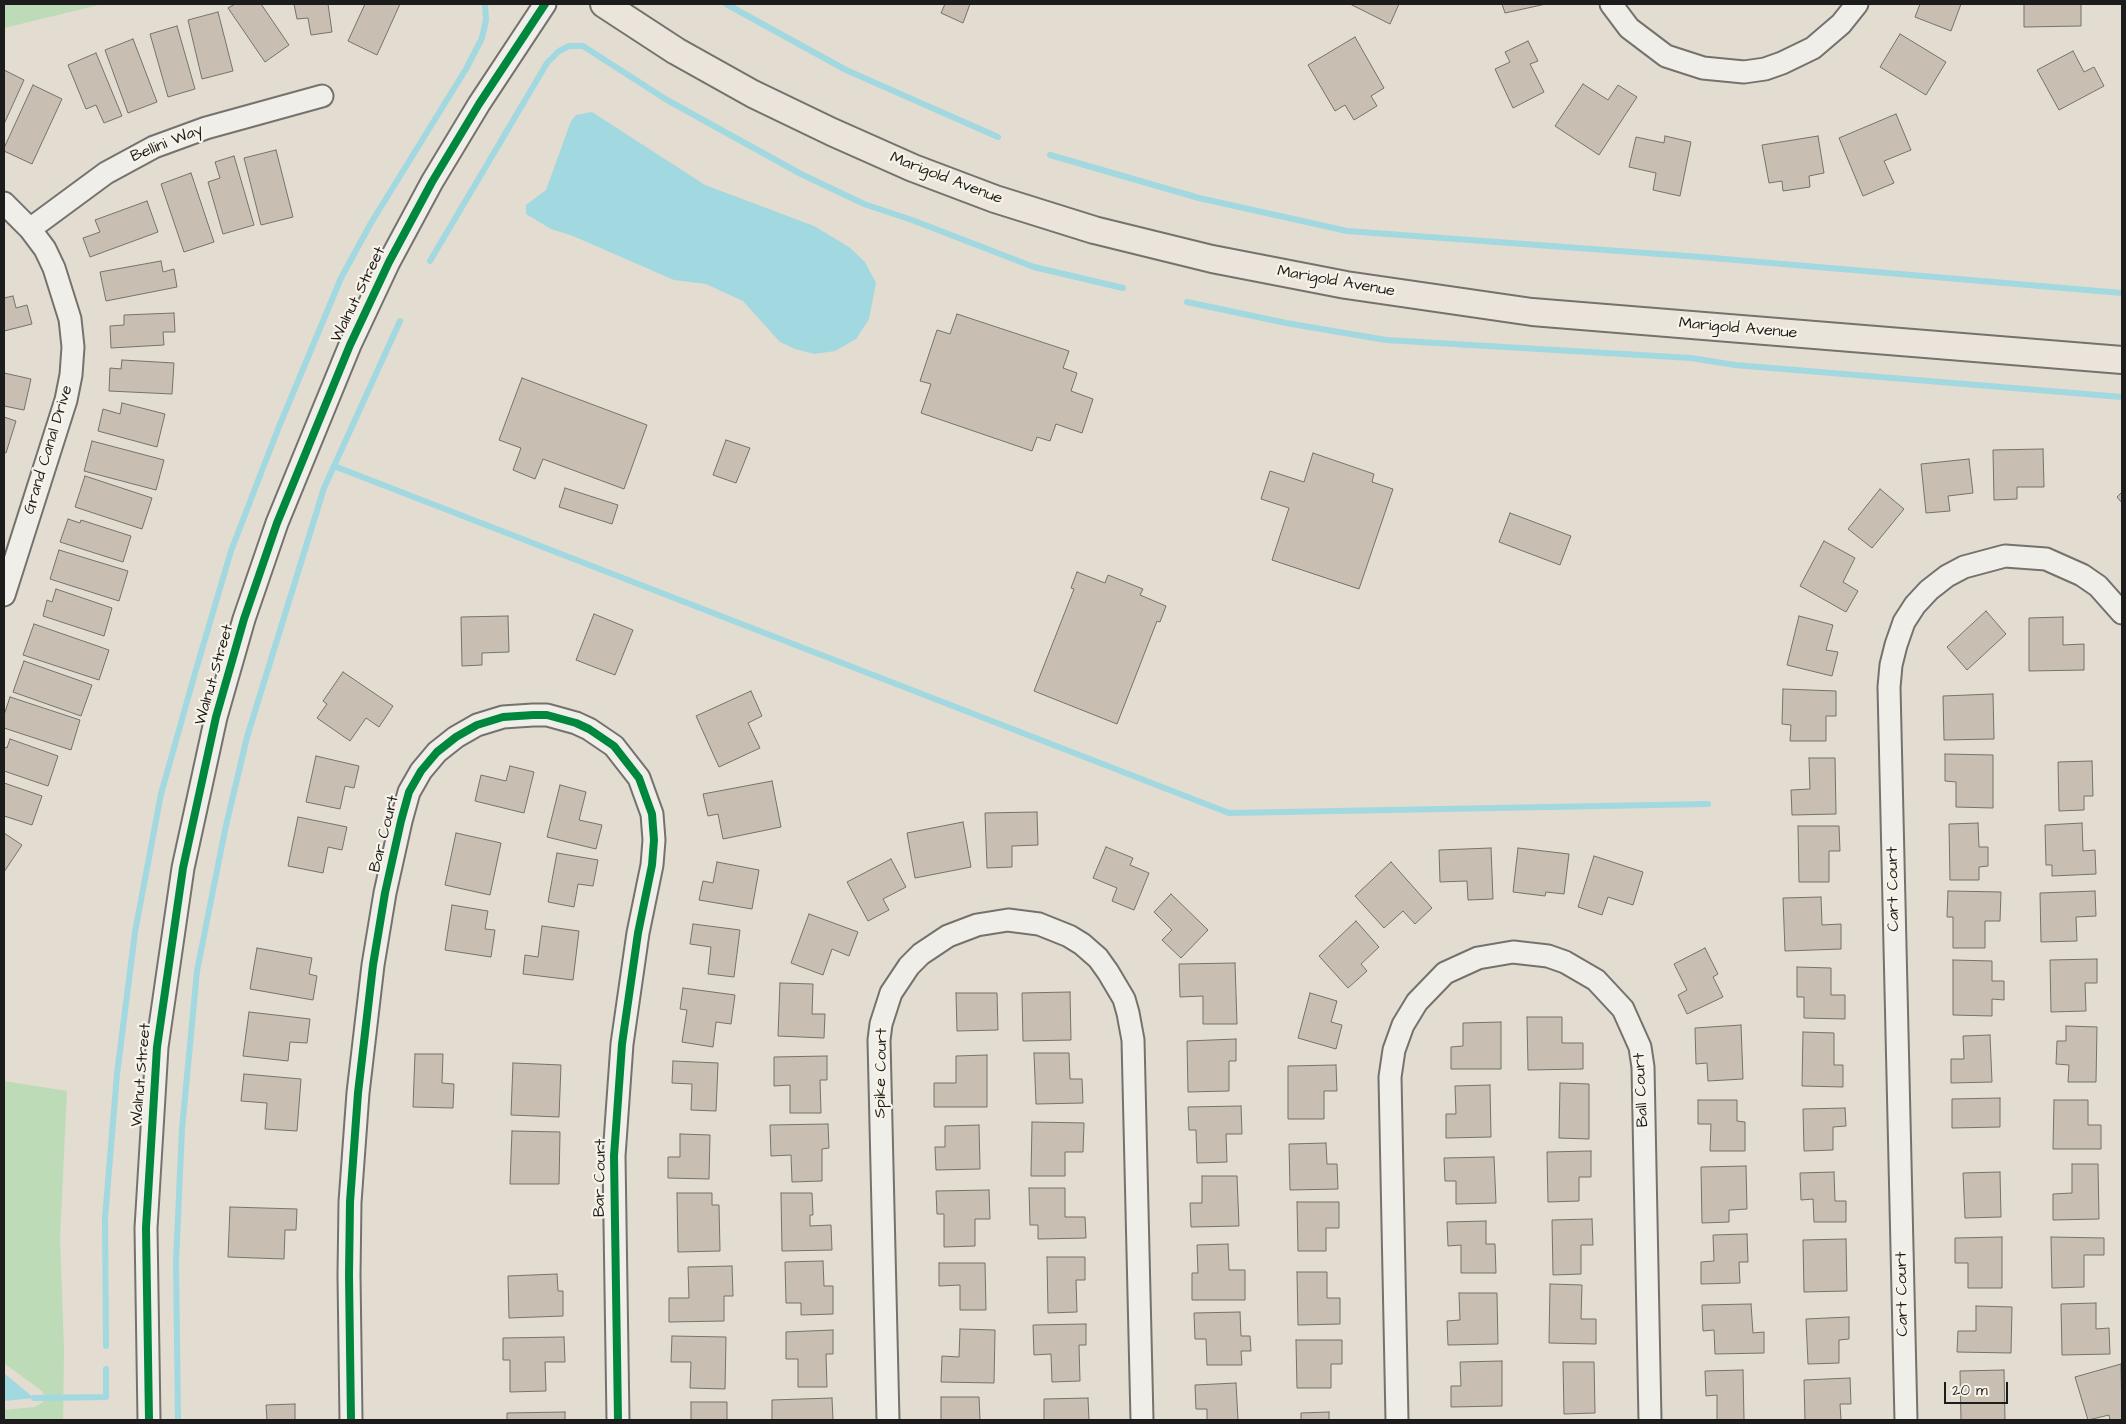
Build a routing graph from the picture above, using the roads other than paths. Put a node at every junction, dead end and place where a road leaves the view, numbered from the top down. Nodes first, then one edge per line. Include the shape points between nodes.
1 (545, 4) edge
2 (604, 4) edge
3 (1611, 4) edge
4 (1857, 4) edge
5 (322, 96) dead end
6 (4, 203) edge
7 (30, 229) junction
8 (2122, 360) edge
9 (4, 595) edge
10 (2122, 613) edge
11 (149, 1420) edge
12 (352, 1420) edge
13 (618, 1420) edge
14 (888, 1420) edge
15 (1142, 1420) edge
16 (1397, 1420) edge
17 (1650, 1420) edge
18 (1906, 1420) edge

1 - 11 street, Walnut Street via 432,182 350,345 277,523 244,619 216,717 183,868 157,1048 146,1228
2 - 8 main road, Marigold Avenue via 676,51 753,94 913,168 995,199 1094,230 1212,259 1346,285 1532,312
3 - 4 street via 1629,28 1666,56 1703,68 1744,72 1765,69 1813,48 1841,24
5 - 7 street, Bellini Way via 206,128 154,147 106,172
6 - 7 street, Grand Canal Drive
7 - 9 street, Grand Canal Drive via 51,262 64,294 72,338 71,375
10 - 18 street, Cart Court via 2103,590 2082,574 2046,559 2005,556 1964,567 1929,590 1904,622 1896,645 1889,687
12 - 13 street, Bar Court via 349,1275 358,1093 373,965 401,821 410,792 436,752 477,725 503,717 532,714 576,723 614,746 638,778 652,814 652,865 638,933 622,1044 614,1156
14 - 15 street, Spike Court via 879,1040 883,1016 900,979 934,944 978,925 1008,920 1039,924 1082,944 1108,972 1128,1013 1133,1040
16 - 17 street, Ball Court via 1390,1077 1394,1050 1403,1025 1417,1002 1445,973 1478,958 1513,952 1565,962 1596,980 1623,1009 1640,1047

